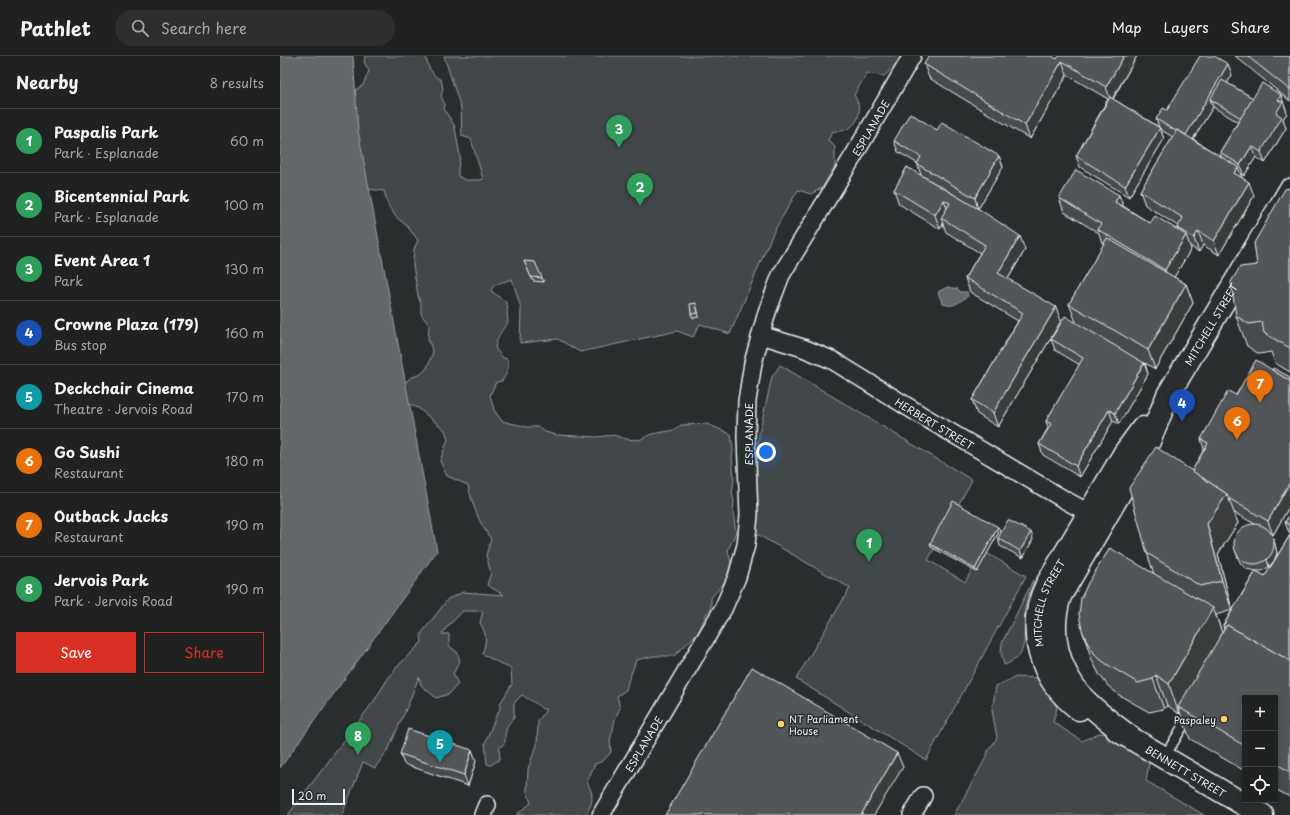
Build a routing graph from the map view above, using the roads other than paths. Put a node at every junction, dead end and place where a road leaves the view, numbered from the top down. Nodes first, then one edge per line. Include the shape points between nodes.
1 (912, 56) edge
2 (1290, 190) edge
3 (761, 335) junction
4 (1096, 517) junction
5 (1050, 657) joint
6 (1197, 703) edge
7 (1164, 758) junction
8 (923, 796) dead end
9 (601, 815) edge
10 (912, 815) edge
11 (1262, 815) edge

1 - 3 street, ESPLANADE via 782,275
2 - 4 street, MITCHELL STREET via 1168,395 1124,454
3 - 4 street, HERBERT STREET via 832,360
3 - 9 street, ESPLANADE via 753,363 747,401 748,530 737,577 723,609
4 - 5 street, MITCHELL STREET via 1055,610
5 - 7 street, BENNETT STREET via 1094,709 1130,737
6 - 7 lane
7 - 11 street, BENNETT STREET
8 - 10 street

